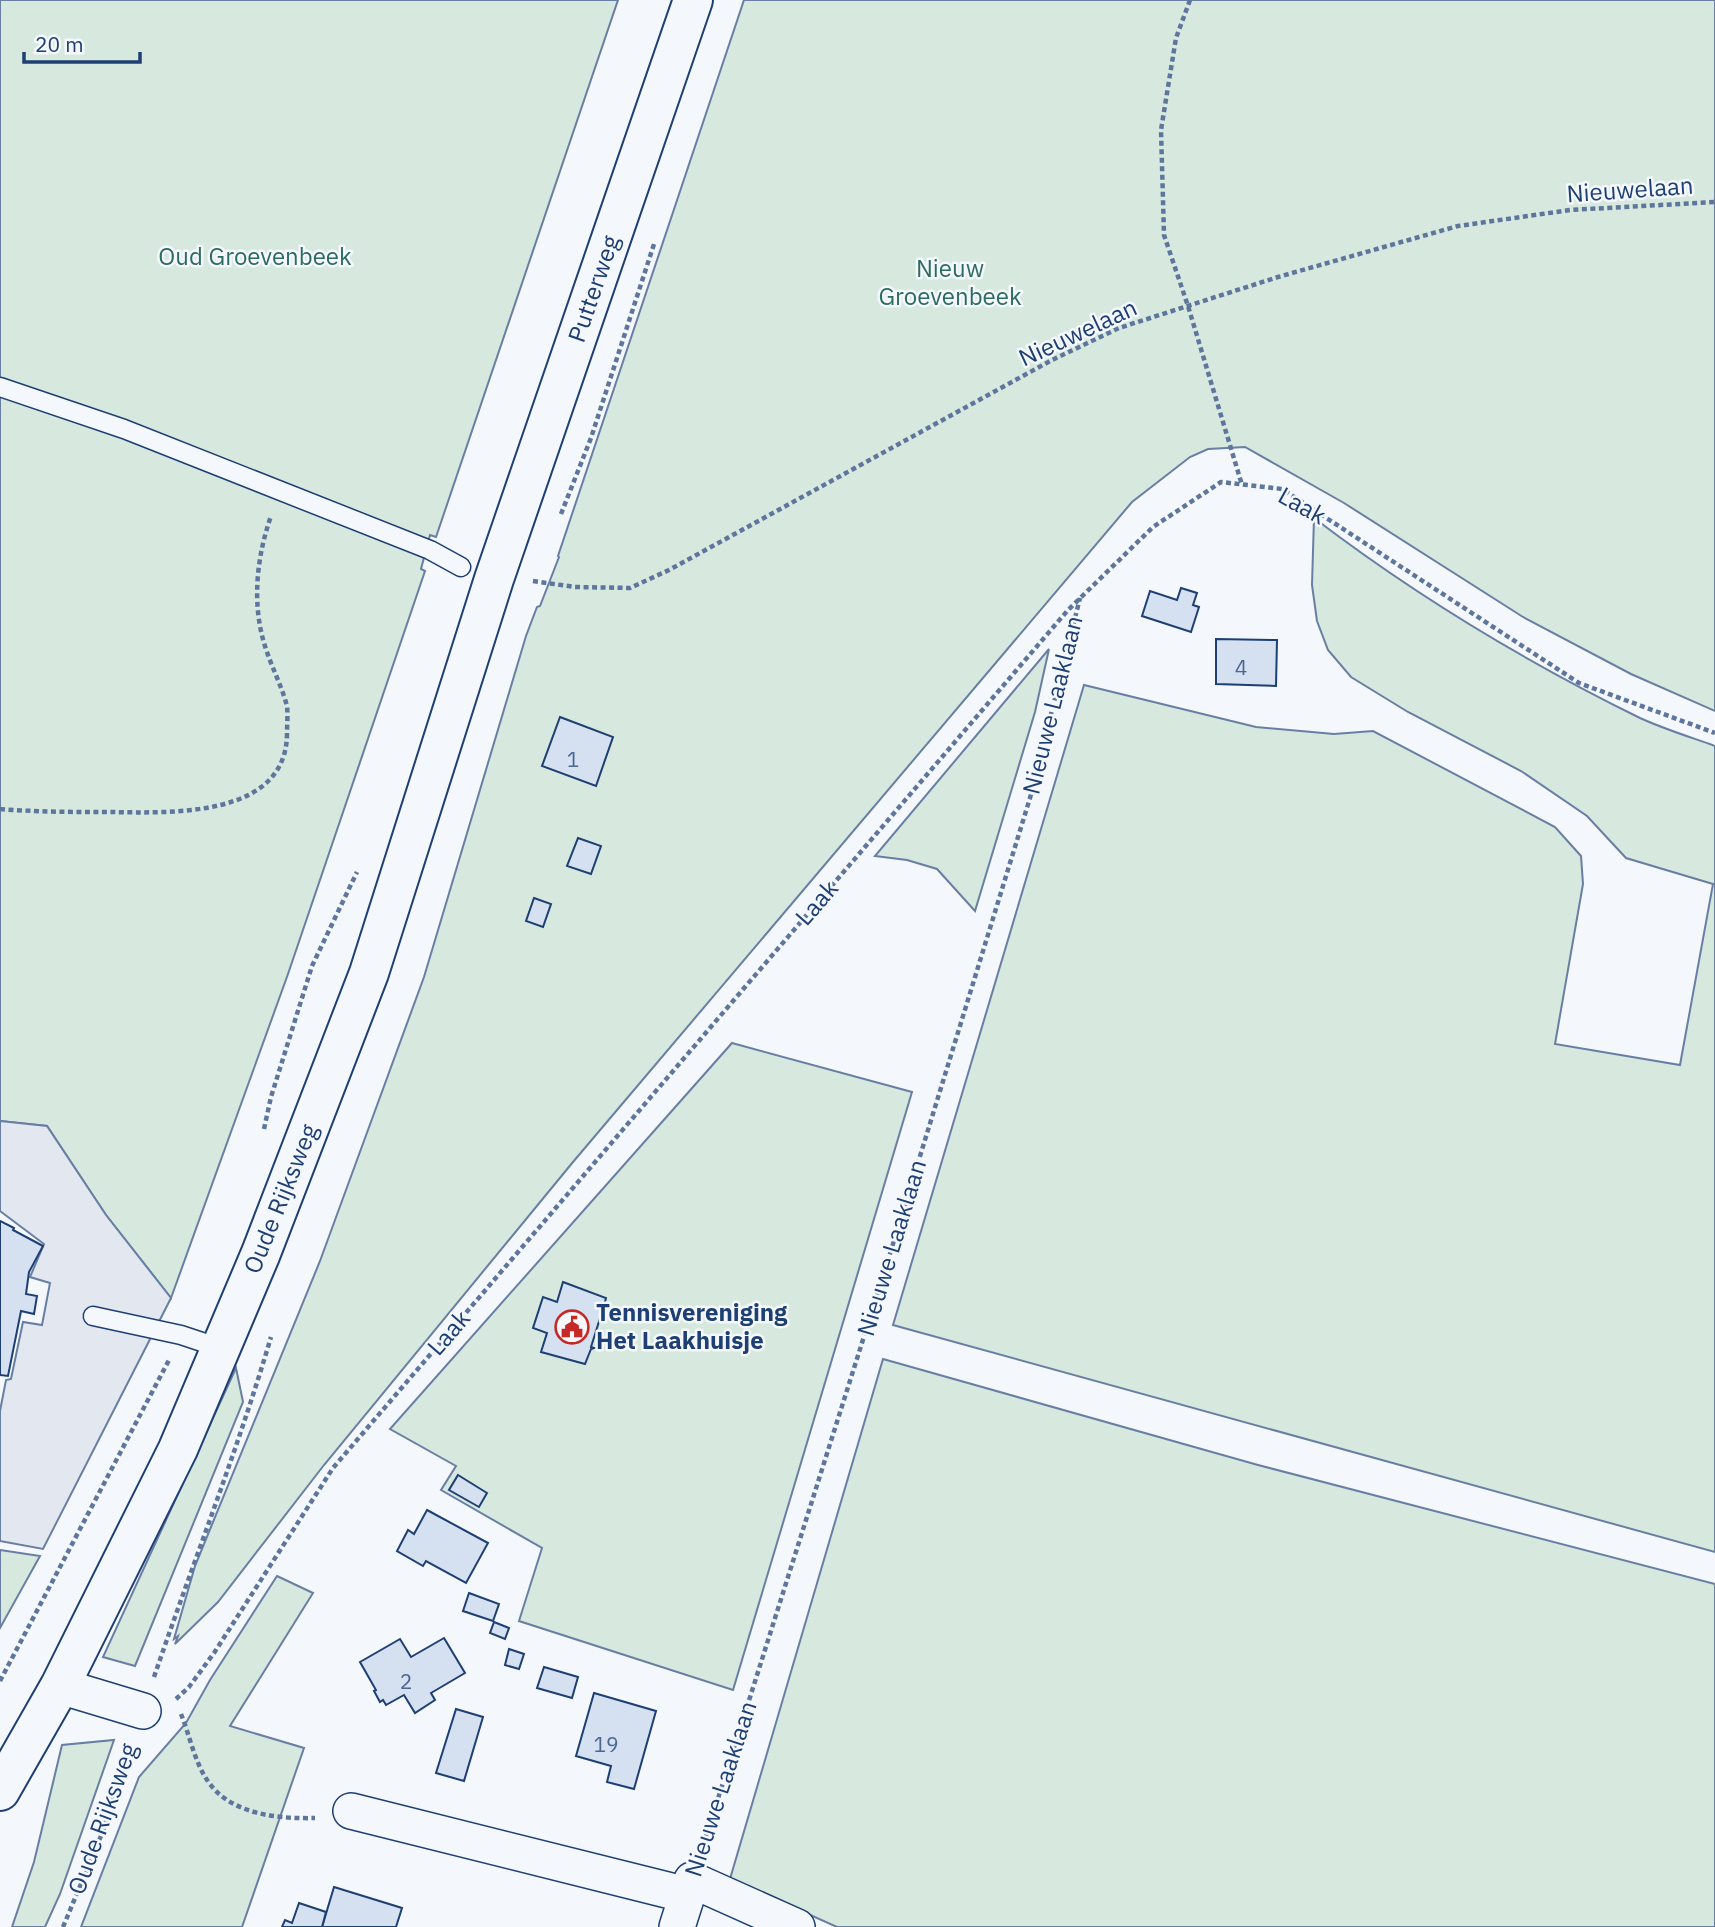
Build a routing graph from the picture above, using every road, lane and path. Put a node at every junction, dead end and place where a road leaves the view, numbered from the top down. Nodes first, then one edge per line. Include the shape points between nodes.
1 (694, 0) edge
2 (1190, 0) edge
3 (1715, 202) edge
4 (1188, 306) junction
5 (0, 387) edge
6 (1242, 485) junction
7 (280, 491) junction
8 (478, 573) junction
9 (1080, 597) junction
10 (1715, 733) edge
11 (0, 809) edge
12 (359, 869) dead end
13 (263, 1133) dead end
14 (93, 1316) dead end
15 (181, 1335) junction
16 (220, 1348) junction
17 (0, 1681) edge
18 (60, 1686) junction
19 (176, 1700) junction
20 (143, 1711) junction
21 (0, 1791) edge
22 (351, 1811) joint
23 (686, 1901) edge
24 (63, 1927) edge
25 (797, 1927) edge

1 - 8 main road, Putterweg
2 - 4 path via 1176,38 1161,130 1164,235
3 - 4 path, Nieuwelaan via 1570,210 1458,226
4 - 6 path
4 - 8 path, Nieuwelaan via 1119,328 1052,360 630,589 575,587
5 - 7 lane via 124,429
6 - 9 path, Laak via 1221,482 1153,527
6 - 10 path, Laak via 1282,489 1579,682
7 - 8 lane
7 - 11 path via 262,540 257,576 265,649 287,709 287,747 278,770 260,789 226,804 173,813
8 - 16 main road, Oude Rijksweg via 369,973
9 - 19 path, Laak via 333,1468 214,1653
9 - 23 path, Nieuwe Laaklaan via 1030,799
12 - 13 path, Oude Rijksweg via 312,966
14 - 15 lane
15 - 16 lane
15 - 17 path
16 - 18 main road, Oude Rijksweg via 178,1448
18 - 20 street
18 - 21 main road, Oude Rijksweg
19 - 20 path
19 - 22 path via 200,1766 210,1785 225,1798 273,1817 328,1818
20 - 24 path, Oude Rijksweg via 103,1831
22 - 23 street, Nieuwe Laaklaan
23 - 25 street

